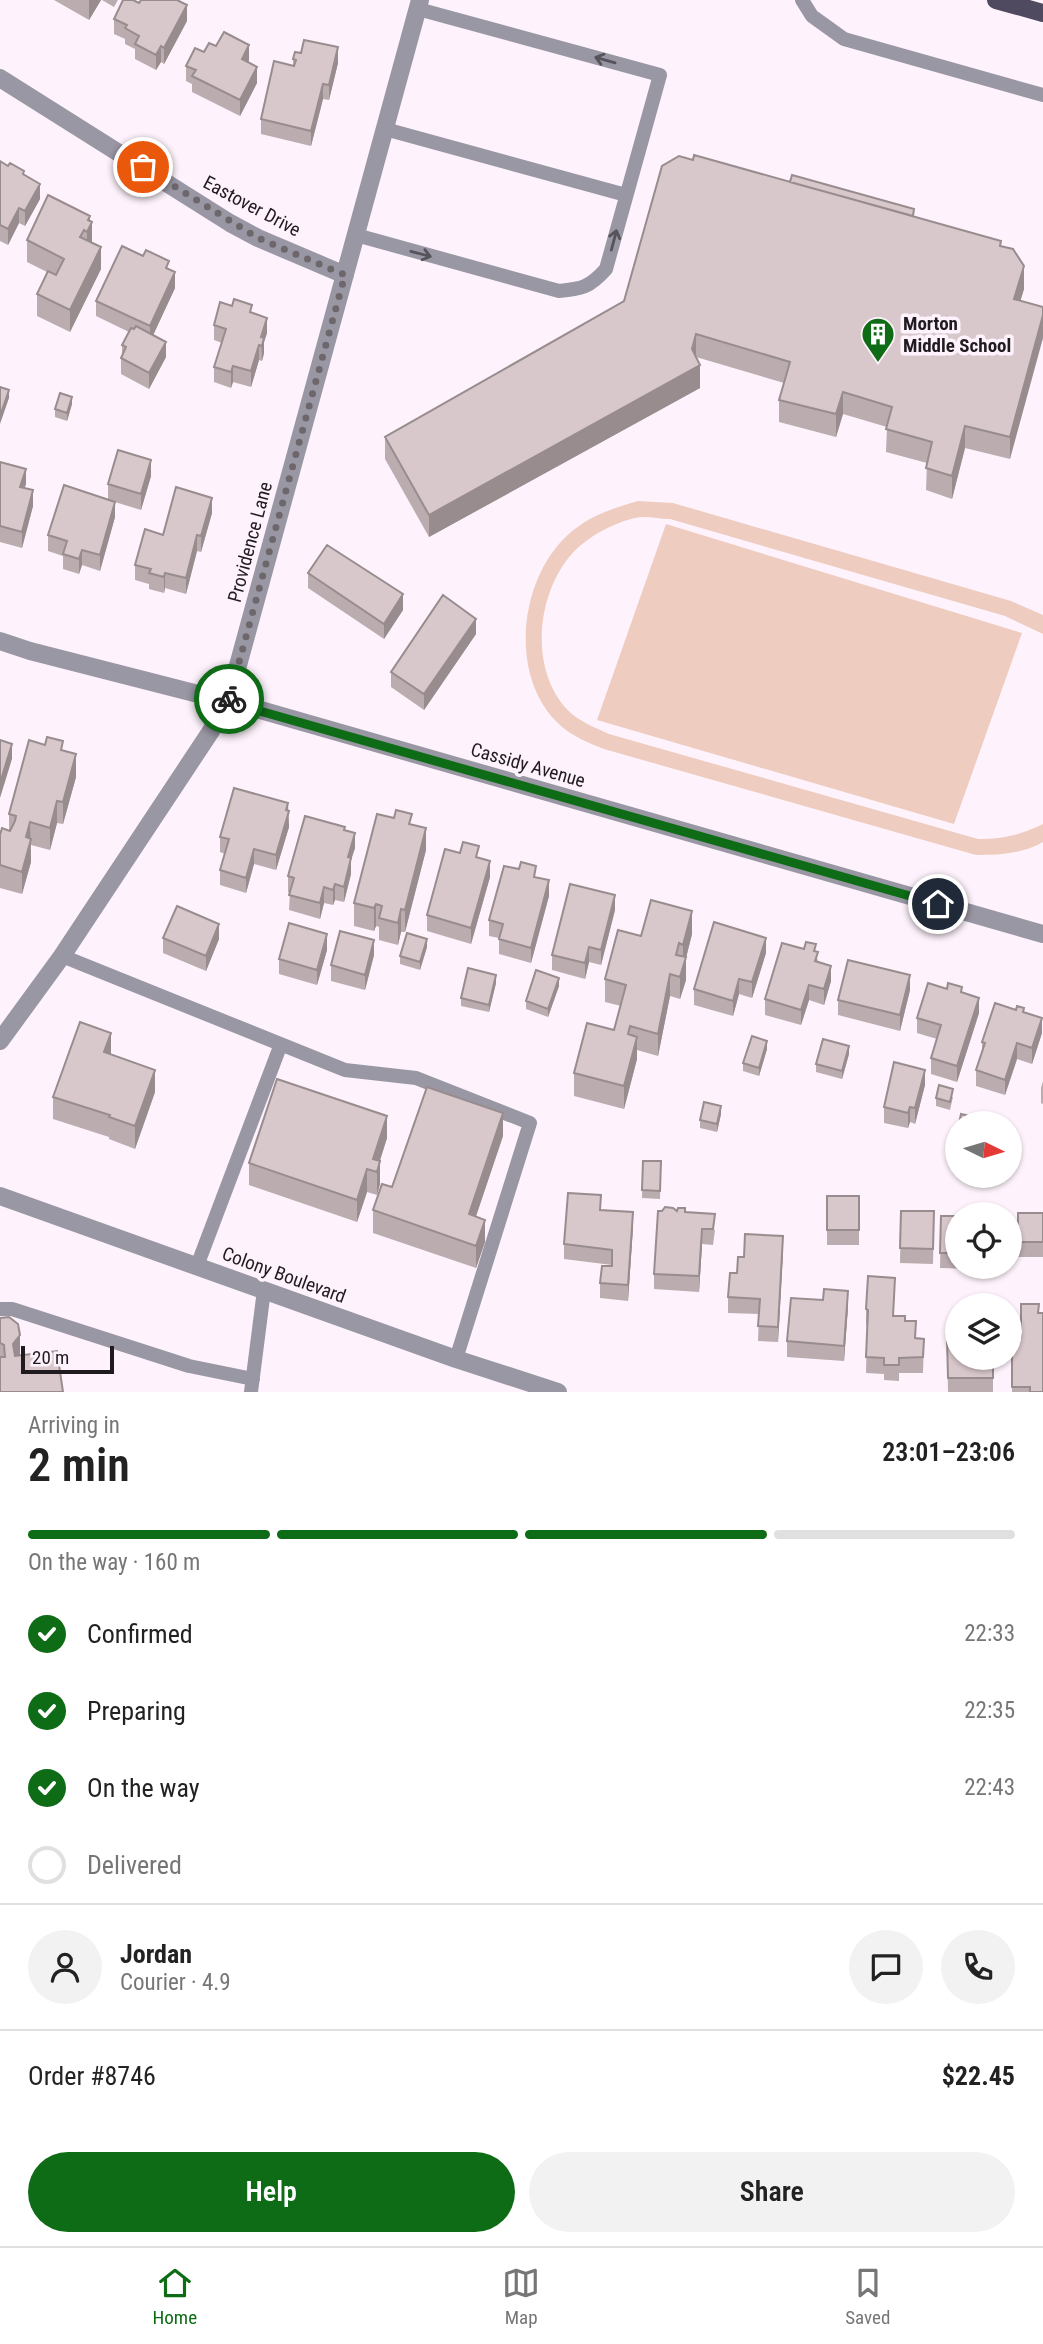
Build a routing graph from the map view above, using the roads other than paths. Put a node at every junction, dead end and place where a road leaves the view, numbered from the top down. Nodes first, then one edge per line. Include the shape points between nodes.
1 (802, 0) edge
2 (996, 0) edge
3 (419, 4) edge
4 (1043, 13) edge
5 (0, 78) edge
6 (1043, 95) edge
7 (385, 129) junction
8 (626, 195) junction
9 (355, 235) junction
10 (345, 275) junction
11 (0, 641) edge
12 (228, 702) junction
13 (1043, 934) edge
14 (62, 956) junction
15 (0, 1041) edge
16 (281, 1044) junction
17 (0, 1196) edge
18 (197, 1266) junction
19 (264, 1290) junction
20 (0, 1309) edge
21 (456, 1359) junction
22 (252, 1385) edge
23 (555, 1392) edge

1 - 6 lane via 812,16 844,38
2 - 4 main road
3 - 7 street, Providence Lane
8 -> 3 lane via 660,75
5 - 10 street, Eastover Drive via 230,223
7 - 8 lane
7 - 9 street, Providence Lane
9 -> 8 lane via 559,291 580,289 595,282 606,269
9 - 10 street, Providence Lane
10 - 12 street, Providence Lane
11 - 12 street, Cassidy Avenue
12 - 13 street, Cassidy Avenue
12 - 14 street, Providence Lane
14 - 15 street, Providence Lane
14 - 16 lane
16 - 18 lane
16 - 21 lane via 345,1070 416,1079 530,1123
17 - 18 street, Colony Boulevard
18 - 19 street, Colony Boulevard
19 - 21 street, Colony Boulevard
19 - 22 lane
20 - 22 lane
21 - 23 street, Colony Boulevard

